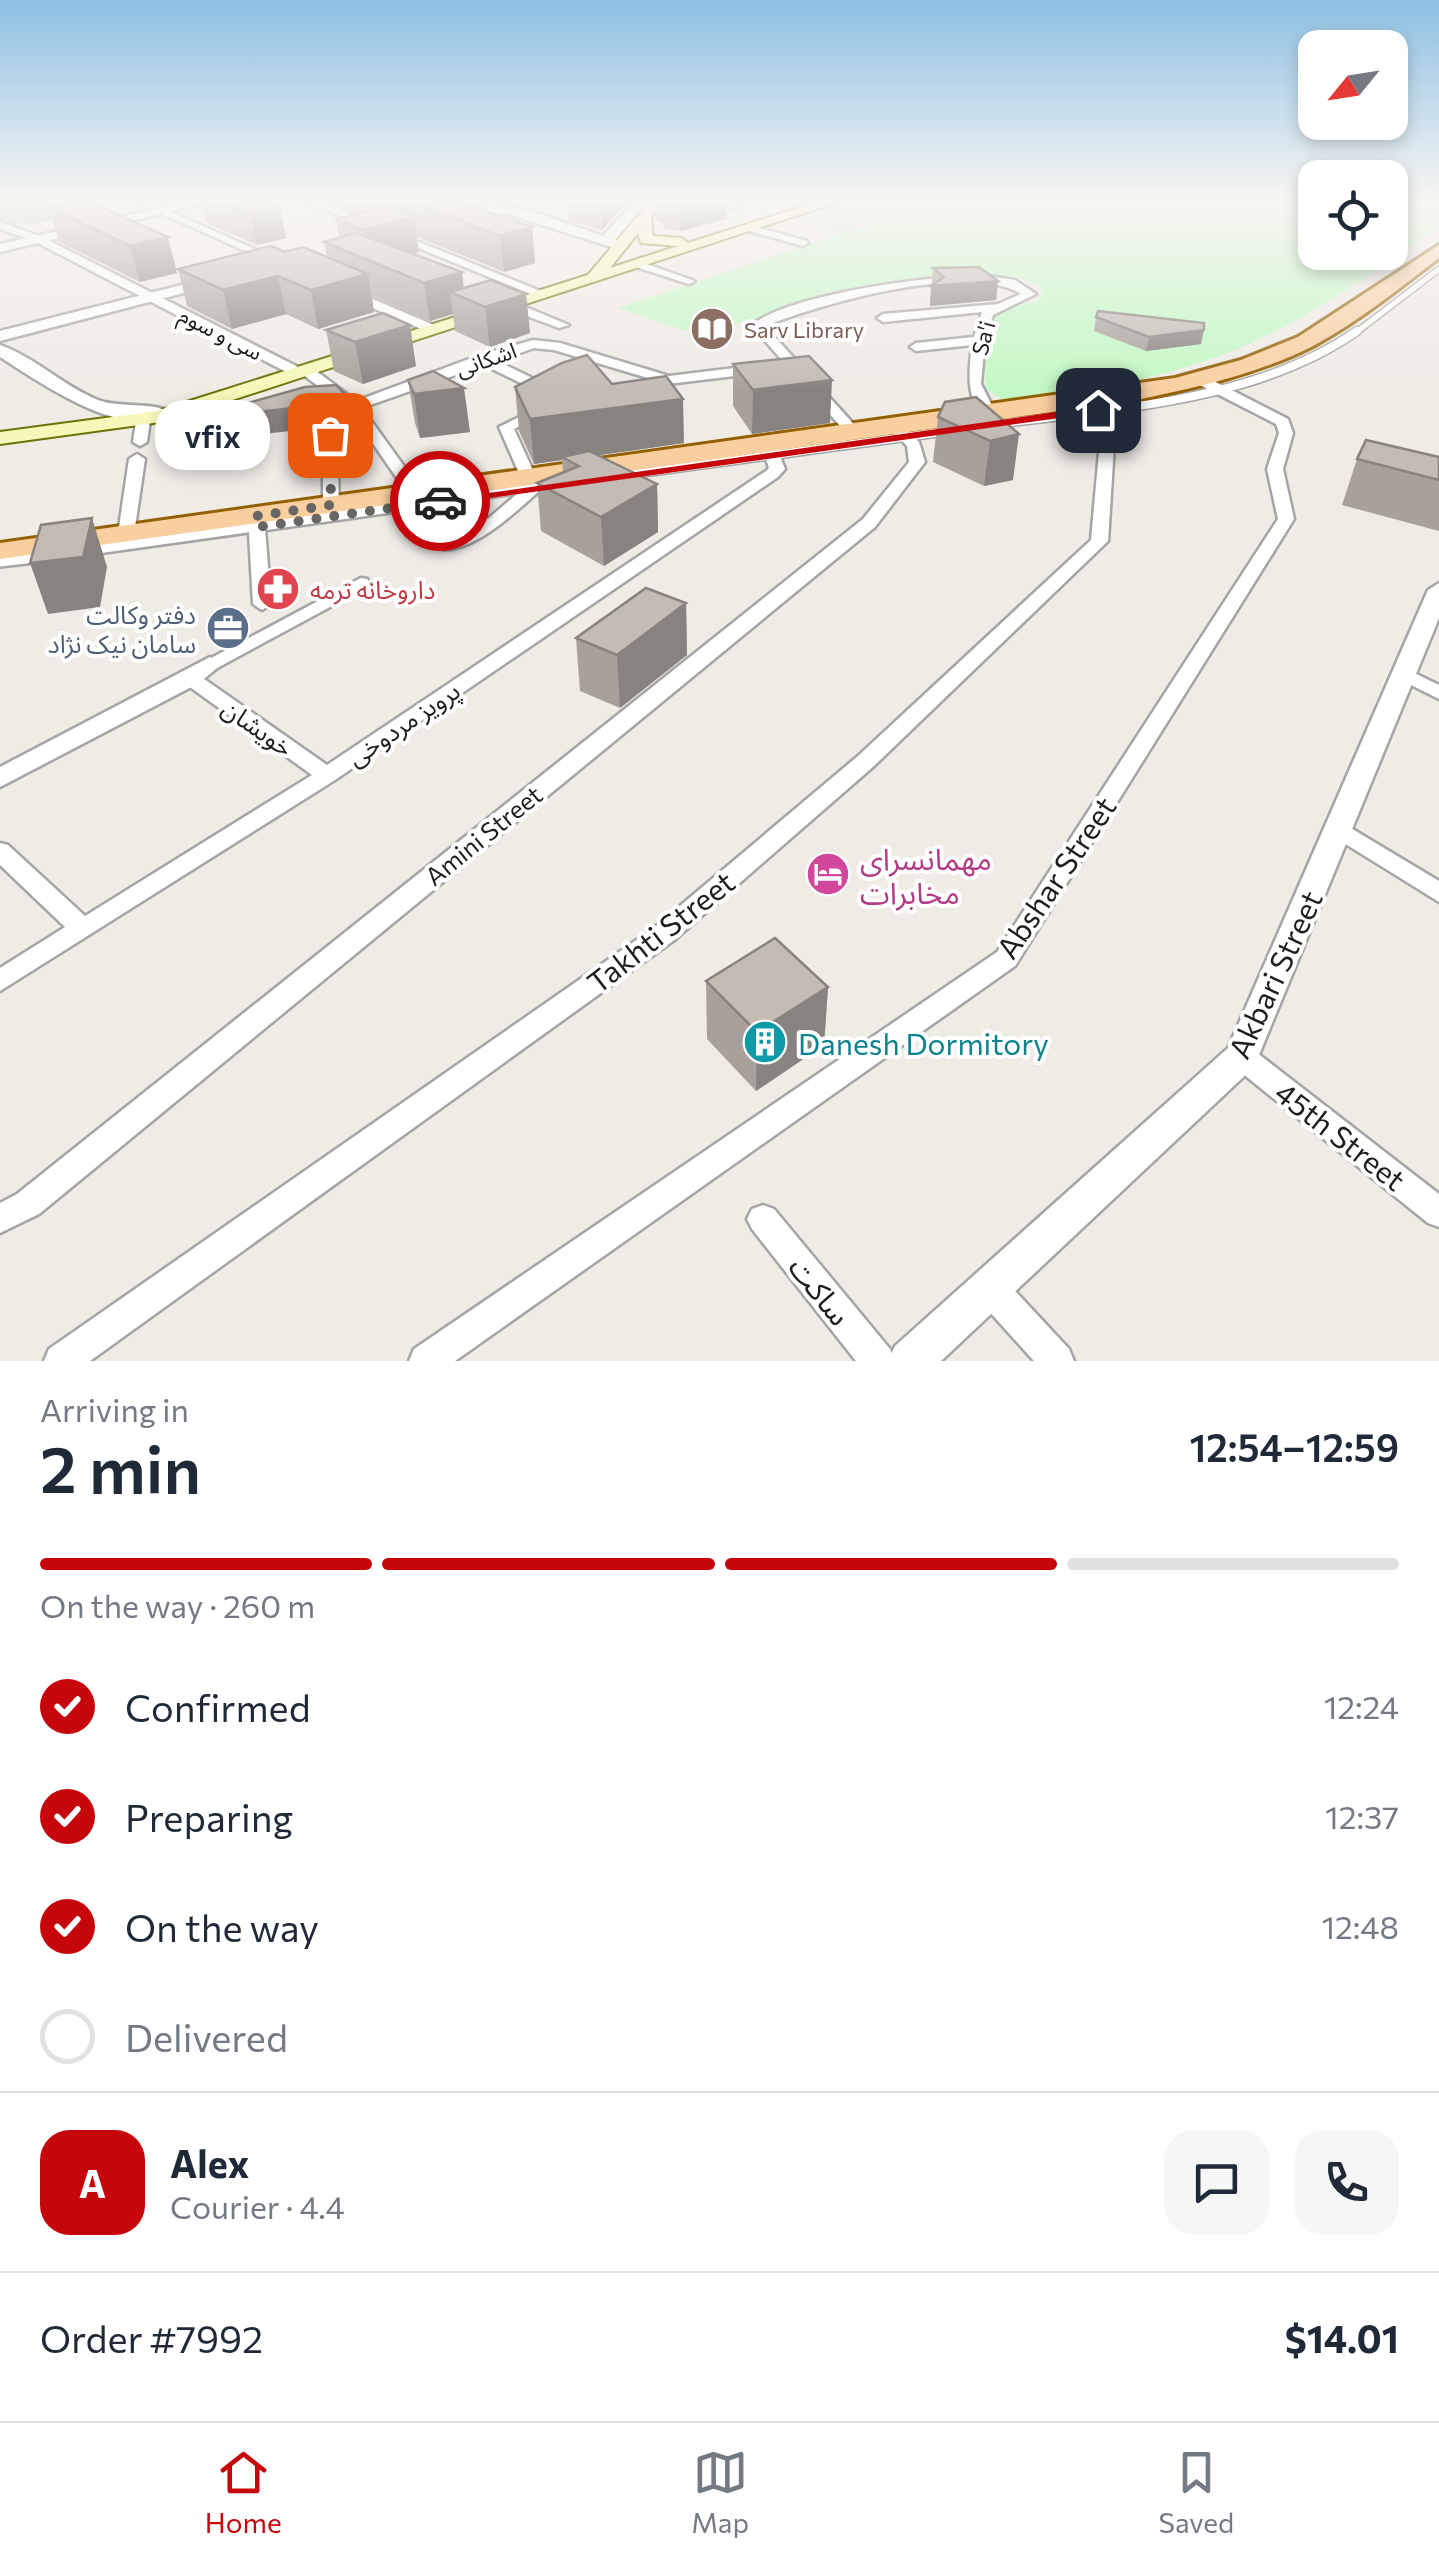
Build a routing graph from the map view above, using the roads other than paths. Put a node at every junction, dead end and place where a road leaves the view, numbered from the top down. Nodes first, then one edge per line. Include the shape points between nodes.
1 (85, 264) edge
2 (279, 264) edge
3 (290, 264) edge
4 (298, 264) edge
5 (465, 264) edge
6 (601, 264) edge
7 (638, 264) joint
8 (1419, 264) edge
9 (262, 268) edge
10 (1439, 269) edge
11 (226, 278) edge
12 (593, 278) junction
13 (689, 282) dead end
14 (331, 285) edge
15 (542, 294) junction
16 (152, 298) junction
17 (509, 305) junction
18 (1004, 306) junction
19 (883, 318) dead end
20 (72, 319) junction
21 (563, 325) dead end
22 (432, 329) junction
23 (0, 336) edge
24 (978, 340) junction
25 (916, 347) dead end
26 (0, 349) edge
27 (482, 360) junction
28 (791, 364) junction
29 (301, 371) junction
30 (1207, 383) junction
31 (83, 400) junction
32 (354, 406) junction
33 (1093, 406) junction
34 (189, 408) junction
35 (990, 415) junction
36 (901, 432) junction
37 (854, 433) junction
38 (0, 435) edge
39 (330, 435) dead end
40 (140, 441) junction
41 (772, 449) junction
42 (532, 483) junction
43 (416, 494) junction
44 (331, 505) junction
45 (257, 522) junction
46 (126, 534) junction
47 (448, 545) dead end
48 (0, 551) edge
49 (86, 551) edge
50 (70, 553) edge
51 (0, 562) edge
52 (361, 583) dead end
53 (1439, 590) edge
54 (262, 604) dead end
55 (200, 671) junction
56 (1404, 674) junction
57 (1439, 693) edge
58 (0, 762) edge
59 (326, 775) junction
60 (0, 778) edge
61 (1339, 828) junction
62 (0, 851) edge
63 (1439, 893) edge
64 (83, 929) junction
65 (0, 982) edge
66 (1242, 1057) junction
67 (1439, 1213) edge
68 (0, 1219) edge
69 (763, 1219) dead end
70 (990, 1288) junction
71 (61, 1361) edge
72 (426, 1361) edge
73 (878, 1361) edge
74 (910, 1361) edge
75 (1057, 1361) edge

1 - 16 street, سی و سوم
2 - 9 street
3 - 4 street
5 - 15 street
6 - 12 main road
7 - 12 main road
7 - 13 street
8 - 30 main road via 1288,350
10 - 30 lane via 1318,355 1259,376
11 - 16 street
12 - 15 main road
14 - 22 street
15 - 17 main road
16 - 20 street
16 - 29 street, سی و سوم
17 - 21 street
17 - 22 main road
18 - 19 street
18 - 24 street, Sa'i via 984,316
18 - 28 street, Sa'i via 1026,298 1026,288 973,278 846,294 756,325
20 - 23 street
20 - 26 street via 12,338
22 - 29 main road
24 - 25 street
24 - 35 street, Sa'i via 974,388
26 - 31 street
27 - 28 street, اشکانی via 543,344 663,380
27 - 32 street, اشکانی
27 - 42 street via 555,400 506,427
28 - 37 street, Sa'i
29 - 32 street, سی و سوم
29 - 34 main road
30 - 33 main road
30 - 72 street, Abshar Street via 1286,428 1276,468 1286,519 1006,959
31 - 34 street via 130,416
31 - 38 main road via 88,412 73,422
32 - 43 street, سی و سوم
33 - 35 main road
33 - 36 lane
33 - 71 street, Takhti Street via 1108,430 1096,546 866,761 664,934
34 - 40 main road
35 - 36 main road
36 - 37 main road
36 - 41 lane
36 - 68 street, Amini Street via 917,449 917,462 869,523 28,1204
37 - 41 main road
38 - 40 main road
39 - 44 street
40 - 46 street
41 - 42 main road
41 - 59 street, پرویز مردوخی via 772,474
42 - 43 main road
42 - 45 lane
42 - 47 street via 495,522
43 - 44 main road
44 - 45 main road
45 - 46 main road
45 - 49 lane
45 - 54 street
46 - 48 main road
50 - 51 lane
52 - 55 street
53 - 56 street, Akbari Street
55 - 58 street via 179,671
55 - 59 street, خویشان
55 - 60 street
56 - 57 street
56 - 61 street, Akbari Street
59 - 64 street, پرویز مردوخی
61 - 63 street
61 - 66 street, Akbari Street
62 - 64 street
64 - 65 street, پرویز مردوخی
66 - 67 street, 45th Street
66 - 70 street, Akbari Street
69 - 73 street, ساکت
70 - 74 street, Akbari Street
70 - 75 street

